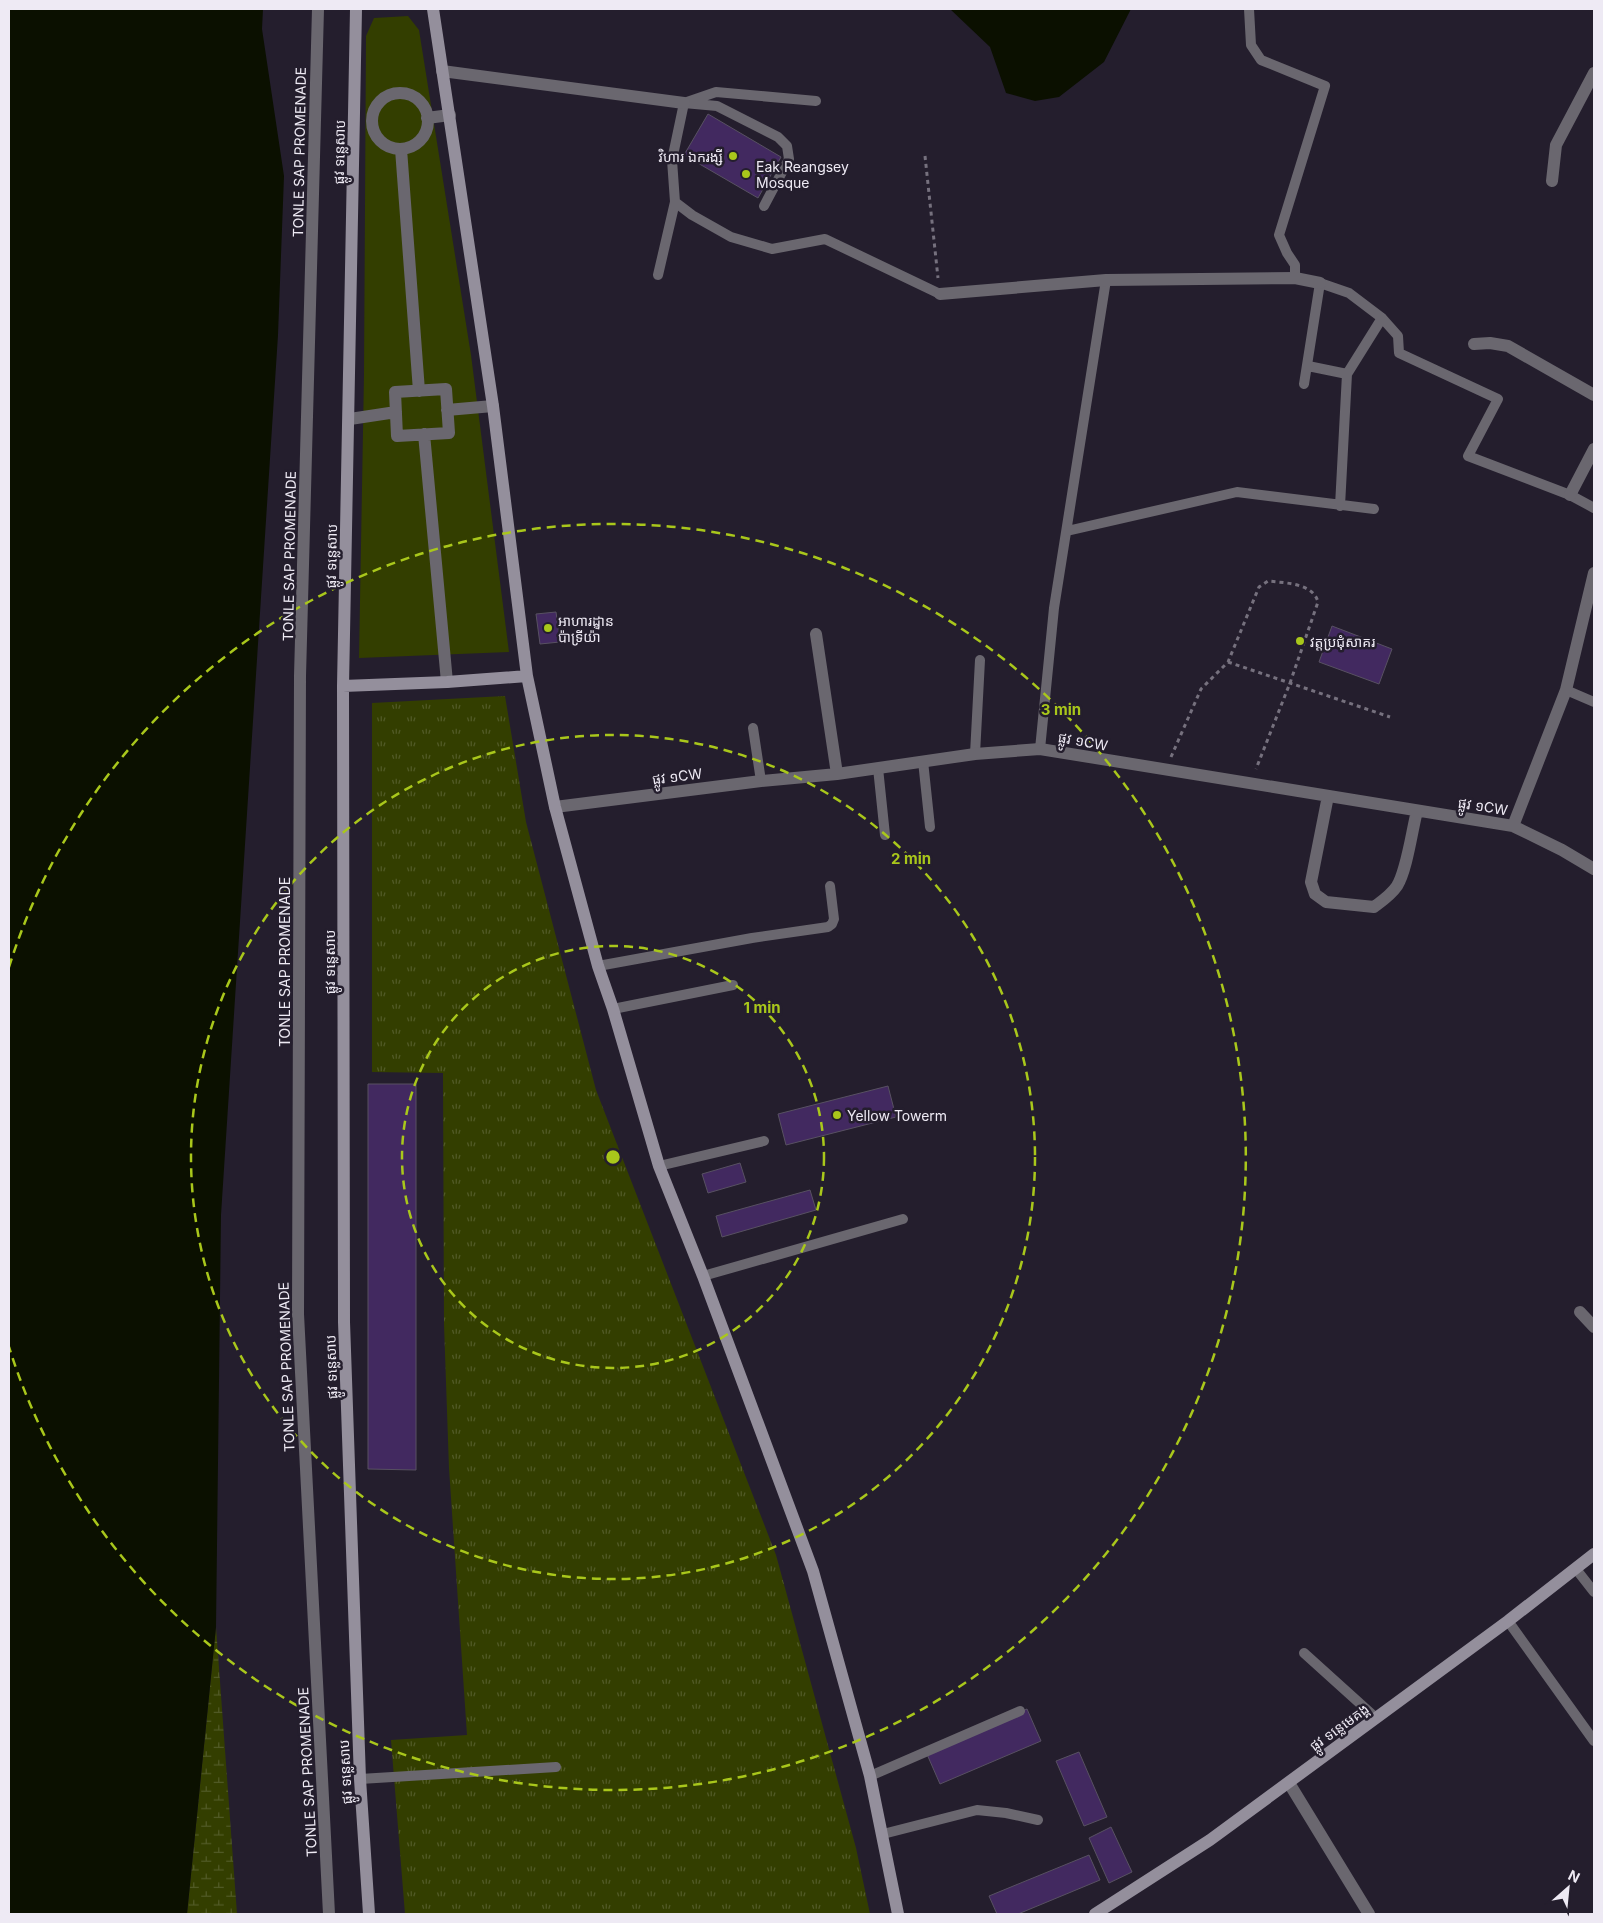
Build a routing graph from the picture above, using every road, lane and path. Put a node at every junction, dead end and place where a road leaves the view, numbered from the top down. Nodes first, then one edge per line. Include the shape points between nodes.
1 (318, 9) edge
2 (356, 9) edge
3 (433, 9) edge
4 (1249, 9) edge
5 (442, 70) junction
6 (1594, 73) edge
7 (816, 101) dead end
8 (684, 103) junction
9 (450, 114) junction
10 (427, 118) junction
11 (354, 120) junction
12 (372, 121) junction
13 (401, 149) junction
14 (925, 156) dead end
15 (1552, 181) dead end
16 (675, 202) junction
17 (764, 206) dead end
18 (658, 275) dead end
19 (1295, 278) junction
20 (1106, 280) junction
21 (1320, 283) junction
22 (940, 294) junction
23 (1382, 318) junction
24 (1474, 344) dead end
25 (1308, 366) junction
26 (1348, 374) junction
27 (1304, 384) dead end
28 (420, 391) junction
29 (1594, 395) edge
30 (493, 406) junction
31 (447, 410) junction
32 (396, 412) junction
33 (350, 419) junction
34 (424, 434) junction
35 (1594, 449) edge
36 (1570, 496) junction
37 (1340, 506) junction
38 (1594, 508) edge
39 (1374, 509) dead end
40 (1067, 531) junction
41 (1594, 573) edge
42 (816, 634) dead end
43 (980, 660) dead end
44 (1228, 662) junction
45 (528, 676) junction
46 (447, 682) junction
47 (1290, 683) junction
48 (343, 686) junction
49 (1566, 690) junction
50 (1594, 702) edge
51 (1390, 717) dead end
52 (753, 728) dead end
53 (1040, 749) junction
54 (975, 754) junction
55 (923, 761) junction
56 (878, 768) junction
57 (1166, 770) junction
58 (837, 774) junction
59 (761, 781) junction
60 (1251, 784) junction
61 (1328, 796) junction
62 (555, 807) junction
63 (1417, 811) junction
64 (1513, 826) junction
65 (930, 827) dead end
66 (884, 835) dead end
67 (1594, 869) edge
68 (830, 886) dead end
69 (598, 966) junction
70 (733, 985) dead end
71 (613, 1009) junction
72 (764, 1141) dead end
73 (658, 1166) junction
74 (903, 1219) dead end
75 (703, 1276) junction
76 (1580, 1312) dead end
77 (1594, 1327) edge
78 (1594, 1554) edge
79 (1576, 1569) junction
80 (1594, 1592) edge
81 (1508, 1621) junction
82 (1304, 1653) dead end
83 (1020, 1711) dead end
84 (1376, 1718) junction
85 (1594, 1741) edge
86 (556, 1767) dead end
87 (870, 1776) junction
88 (360, 1779) junction
89 (1289, 1783) junction
90 (1038, 1820) dead end
91 (883, 1834) junction
92 (329, 1914) edge
93 (369, 1914) edge
94 (898, 1914) edge
95 (1095, 1914) edge
96 (1369, 1914) edge

1 - 92 street, TONLE SAP PROMENADE via 300,676 298,1314
2 - 11 street, ផ្លូវ ទន្លេសាប
3 - 5 street
4 - 19 lane via 1251,45 1261,60 1325,86 1279,235 1295,265
5 - 8 street
5 - 9 street
6 - 15 street via 1556,145
7 - 8 lane via 716,92
8 - 16 lane via 672,160
8 - 17 lane via 717,106 778,137 787,146 789,159
9 - 10 street
9 - 30 street
10 - 12 street via 420,102 399,92 382,99 376,106
10 - 13 street via 426,131 420,140
11 - 12 street
11 - 33 street, ផ្លូវ ទន្លេសាប
12 - 13 street via 377,136 384,143
13 - 28 street
14 - 22 path
16 - 18 lane
16 - 22 lane via 731,237 772,248 825,239
19 - 20 street
19 - 21 street
20 - 22 street
20 - 40 lane
21 - 23 lane via 1349,293
21 - 25 lane
23 - 26 lane
23 - 36 lane via 1398,336 1399,353 1498,399 1468,456
24 - 29 street via 1508,346
25 - 26 lane
25 - 27 lane
26 - 37 lane
28 - 31 street via 446,389
28 - 32 street via 395,392
30 - 31 street
30 - 45 street
31 - 34 street via 449,433
32 - 33 street
32 - 34 street via 397,436
33 - 48 street, ផ្លូវ ទន្លេសាប
34 - 46 street
35 - 36 street
36 - 38 lane
37 - 39 lane
37 - 40 lane via 1237,492
40 - 53 lane via 1054,608
41 - 49 street
42 - 58 street
43 - 54 lane
44 - 47 path
44 - 47 path via 1260,587 1268,581 1306,588 1316,595 1318,602
44 - 57 path via 1201,689
45 - 46 street
45 - 62 street
46 - 48 street
47 - 51 path
47 - 60 path
48 - 88 street, ផ្លូវ ទន្លេសាប via 344,1322
49 - 50 lane
49 - 64 street
52 - 59 lane
53 - 54 street, ផ្លូវ ១CW
53 - 57 street, ផ្លូវ ១CW
54 - 55 street, ផ្លូវ ១CW
55 - 56 street, ផ្លូវ ១CW
55 - 65 lane
56 - 58 street, ផ្លូវ ១CW
56 - 66 lane
57 - 60 street, ផ្លូវ ១CW
58 - 59 street, ផ្លូវ ១CW
59 - 62 street, ផ្លូវ ១CW
60 - 61 street, ផ្លូវ ១CW
61 - 63 street, ផ្លូវ ១CW
61 - 63 street via 1311,882 1315,894 1326,902 1374,907 1388,896 1398,885
62 - 69 street
63 - 64 street, ផ្លូវ ១CW
64 - 67 street, ផ្លូវ ១CW
68 - 69 lane via 834,919 828,927
69 - 71 street
70 - 71 lane
71 - 73 street
72 - 73 lane
73 - 75 street
74 - 75 lane
75 - 87 street via 813,1572
76 - 77 street
78 - 79 street, ផ្លូវ ទន្លេមេគង្គ
79 - 80 lane
79 - 81 street, ផ្លូវ ទន្លេមេគង្គ
81 - 84 street, ផ្លូវ ទន្លេមេគង្គ
81 - 85 lane
82 - 84 lane
83 - 87 lane
84 - 89 street, ផ្លូវ ទន្លេមេគង្គ
86 - 88 lane
87 - 91 street
88 - 93 street, ផ្លូវ ទន្លេសាប
89 - 95 street, ផ្លូវ ទន្លេមេគង្គ via 1210,1840
89 - 96 street
90 - 91 lane via 978,1810
91 - 94 street

